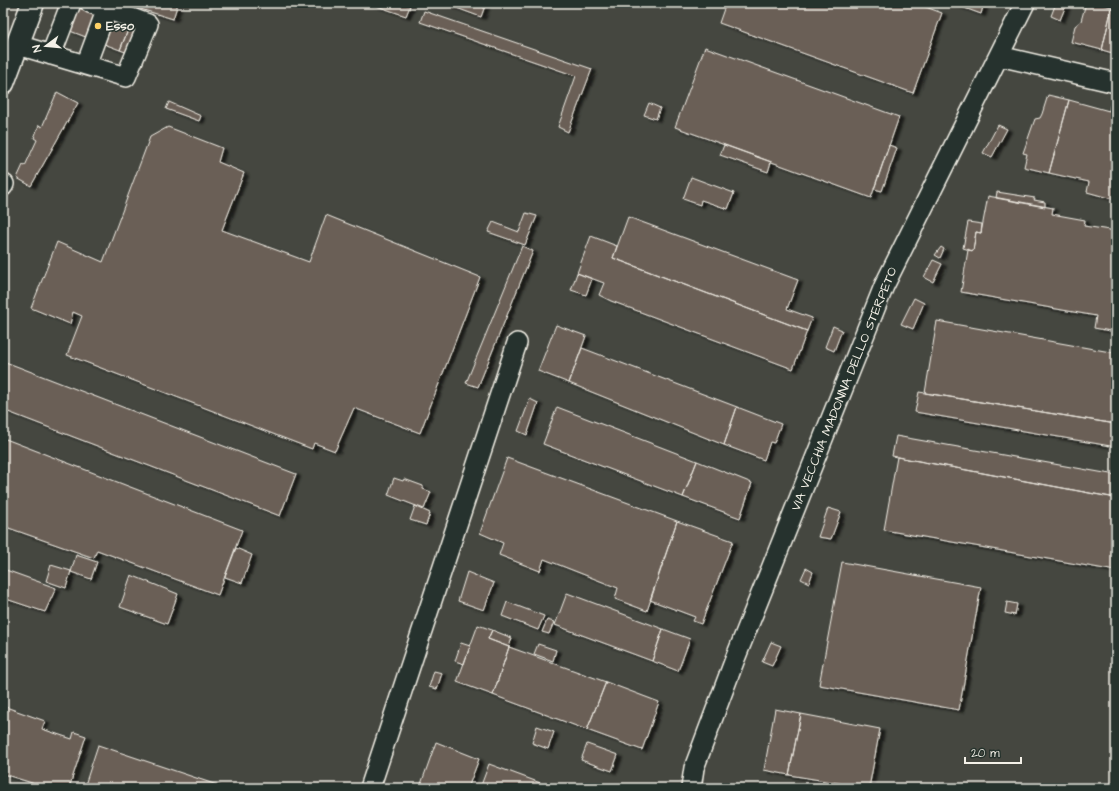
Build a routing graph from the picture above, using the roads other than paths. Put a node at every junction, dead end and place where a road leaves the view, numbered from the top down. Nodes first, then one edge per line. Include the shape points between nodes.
1 (34, 3) edge
2 (71, 3) edge
3 (1025, 3) edge
4 (102, 5) edge
5 (18, 45) junction
6 (51, 55) junction
7 (998, 56) junction
8 (86, 65) junction
9 (3, 83) edge
10 (1116, 83) edge
11 (517, 343) dead end
12 (370, 788) edge
13 (691, 788) edge

1 - 5 main road
2 - 6 street
3 - 7 street, VIA VECCHIA MADONNA DELLO STERPETO
4 - 8 street
4 - 8 street via 148,24 126,77
5 - 6 street
5 - 9 main road
6 - 8 street
7 - 10 street
7 - 13 street, VIA VECCHIA MADONNA DELLO STERPETO via 884,286 735,659 694,768
11 - 12 street

